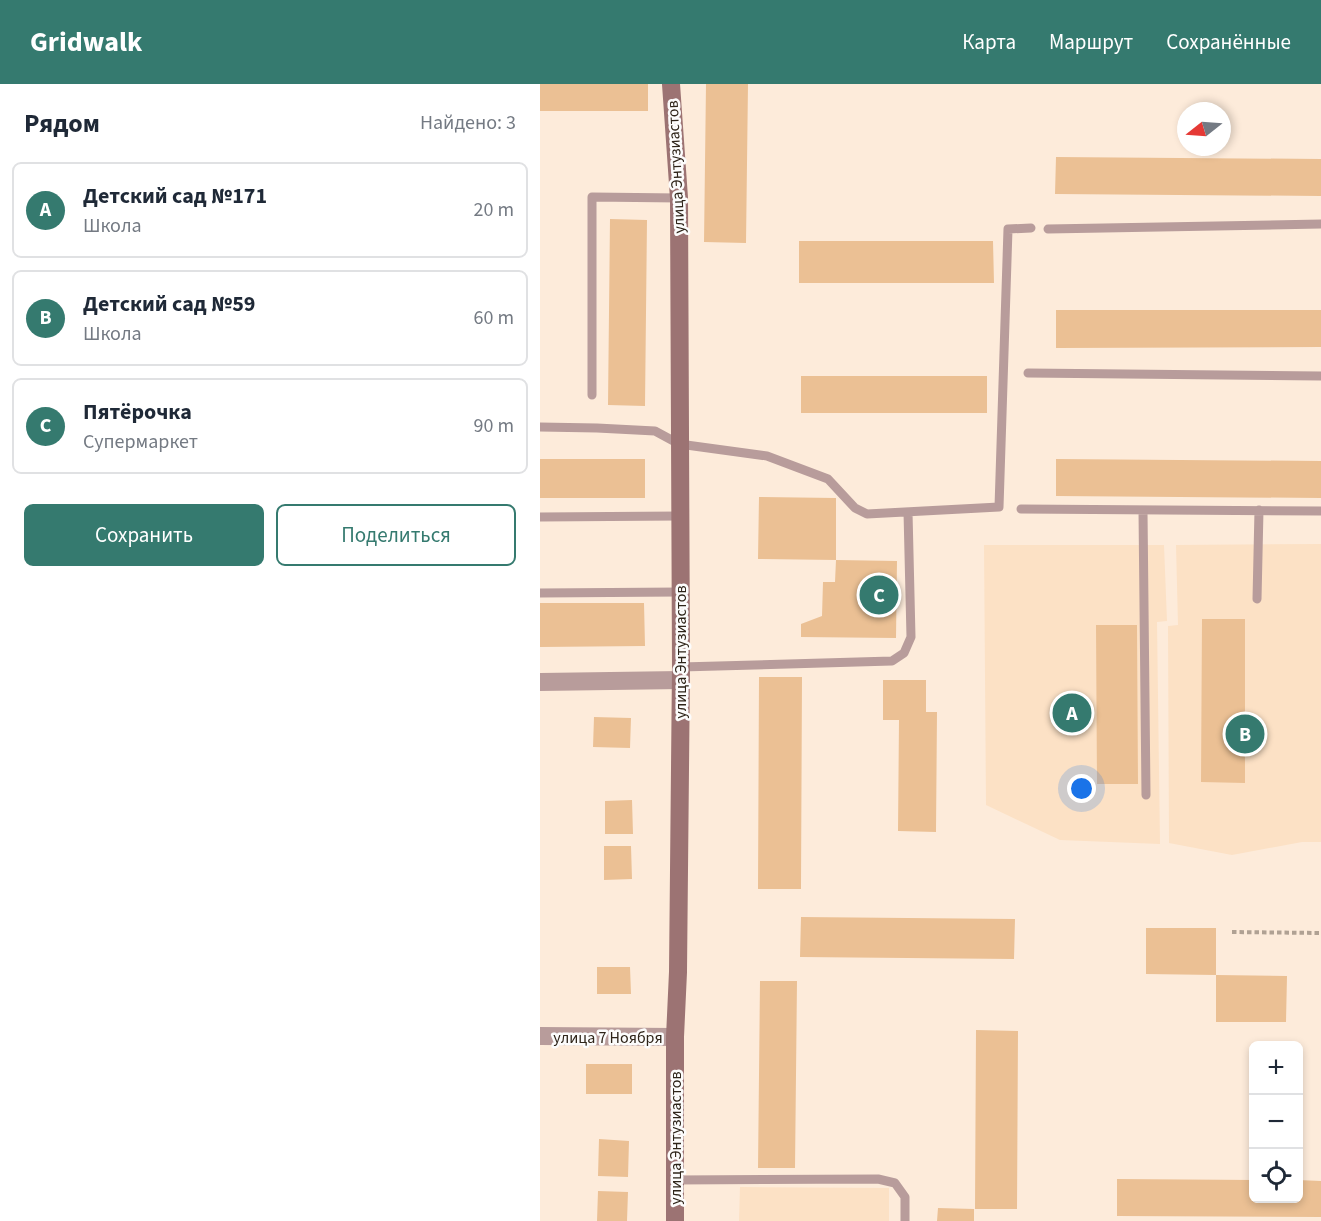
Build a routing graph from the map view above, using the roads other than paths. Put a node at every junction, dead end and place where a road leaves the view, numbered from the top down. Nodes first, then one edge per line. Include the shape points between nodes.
1 (671, 84) edge
2 (679, 198) junction
3 (1321, 224) edge
4 (1031, 228) dead end
5 (1048, 229) dead end
6 (1028, 373) dead end
7 (1321, 376) edge
8 (592, 395) dead end
9 (540, 427) edge
10 (679, 444) junction
11 (1022, 509) dead end
12 (1259, 510) junction
13 (1143, 511) junction
14 (1321, 511) edge
15 (908, 512) junction
16 (680, 516) junction
17 (540, 517) edge
18 (680, 592) junction
19 (540, 593) edge
20 (1257, 599) dead end
21 (681, 673) junction
22 (540, 681) edge
23 (1146, 795) dead end
24 (540, 1036) edge
25 (675, 1037) junction
26 (675, 1180) junction
27 (675, 1221) edge
28 (905, 1221) edge

1 - 2 street, улица Энтузиастов
2 - 8 lane via 592,197
2 - 10 street, улица Энтузиастов
3 - 5 lane
4 - 15 lane via 1008,229 999,507
6 - 7 lane
9 - 10 lane via 655,431
10 - 15 lane via 767,456 828,478 855,508 867,514
10 - 16 street, улица Энтузиастов
11 - 13 lane
12 - 13 lane
12 - 14 lane
12 - 20 lane
13 - 23 lane
15 - 21 lane via 910,637 904,653 892,661
16 - 17 lane
16 - 18 street, улица Энтузиастов
18 - 19 lane
18 - 21 street, улица Энтузиастов
21 - 22 street
21 - 25 street, улица Энтузиастов
24 - 25 street, улица 7 Ноября
25 - 26 street, улица Энтузиастов
26 - 27 street, улица Энтузиастов
26 - 28 lane via 878,1179 895,1183 905,1197

